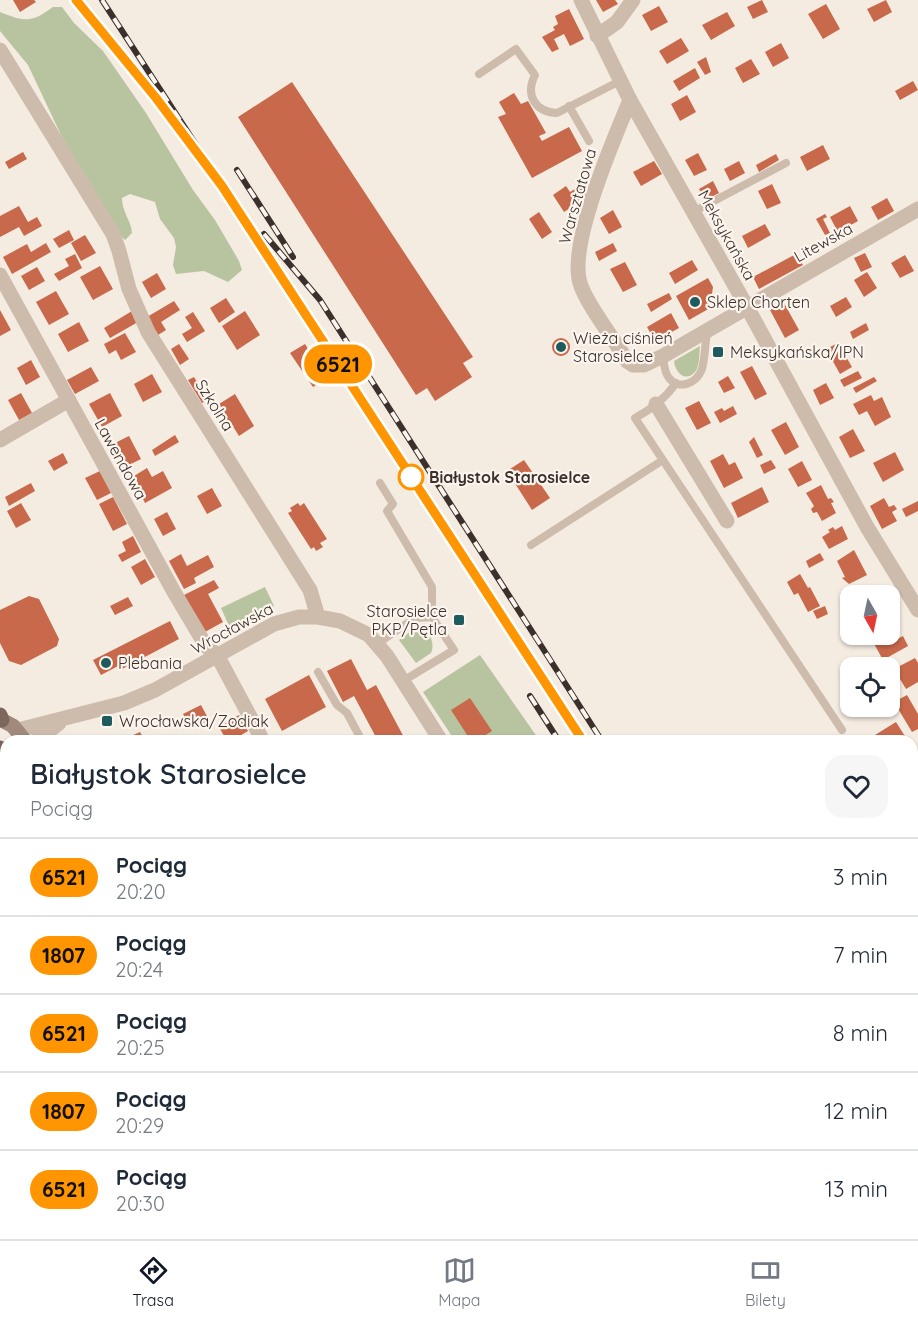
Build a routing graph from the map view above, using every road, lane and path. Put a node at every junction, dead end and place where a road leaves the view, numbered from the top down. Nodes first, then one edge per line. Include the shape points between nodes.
1 (581, 0) edge
2 (633, 0) edge
3 (597, 36) junction
4 (0, 50) edge
5 (479, 74) dead end
6 (620, 81) junction
7 (630, 100) junction
8 (569, 106) junction
9 (589, 141) dead end
10 (786, 163) dead end
11 (918, 209) edge
12 (693, 212) junction
13 (0, 275) edge
14 (747, 307) junction
15 (707, 331) junction
16 (663, 356) junction
17 (676, 383) junction
18 (69, 400) junction
19 (656, 404) junction
20 (0, 440) edge
21 (663, 460) junction
22 (380, 483) dead end
23 (727, 521) dead end
24 (531, 545) dead end
25 (916, 604) edge
26 (318, 617) junction
27 (432, 617) junction
28 (377, 644) junction
29 (217, 655) junction
30 (318, 672) dead end
31 (403, 681) junction
32 (1, 718) edge
33 (64, 719) junction
34 (842, 730) dead end
35 (21, 735) edge
36 (44, 735) edge
37 (260, 735) edge
38 (359, 735) edge
39 (437, 735) edge

1 - 3 street, Meksykańska
2 - 3 street via 617,22
3 - 6 street, Meksykańska
4 - 26 street, Szkolna via 113,234 129,289 148,332 310,590
5 - 8 lane via 516,49 535,75 530,90 536,105 557,113
6 - 7 street, Meksykańska
6 - 8 lane
7 - 12 street, Meksykańska
7 - 16 street, Warsztatowa via 586,219 577,270 583,292 627,361 639,366
8 - 9 lane
10 - 12 lane
11 - 14 street, Litewska
12 - 14 street, Meksykańska
13 - 18 street, Lawendowa
14 - 15 street, Litewska
14 - 25 street, Meksykańska via 867,526
15 - 16 street, Warsztatowa
15 - 17 lane via 702,370 695,381
16 - 17 lane via 668,378
17 - 19 lane
18 - 20 street
18 - 29 street, Lawendowa via 174,592 206,646
19 - 21 lane via 635,418
19 - 23 street
21 - 24 lane
21 - 34 lane
22 - 27 lane via 393,504 387,511 432,587
26 - 28 street via 361,630
26 - 29 street, Wrocławska via 284,620
27 - 28 lane via 415,618
27 - 31 lane via 454,650
28 - 31 street
29 - 33 street, Wrocławska via 139,697
29 - 37 street, Lawendowa
30 - 38 lane
31 - 39 street
32 - 35 main road
33 - 35 street, Wrocławska
33 - 36 street, Wrocławska

